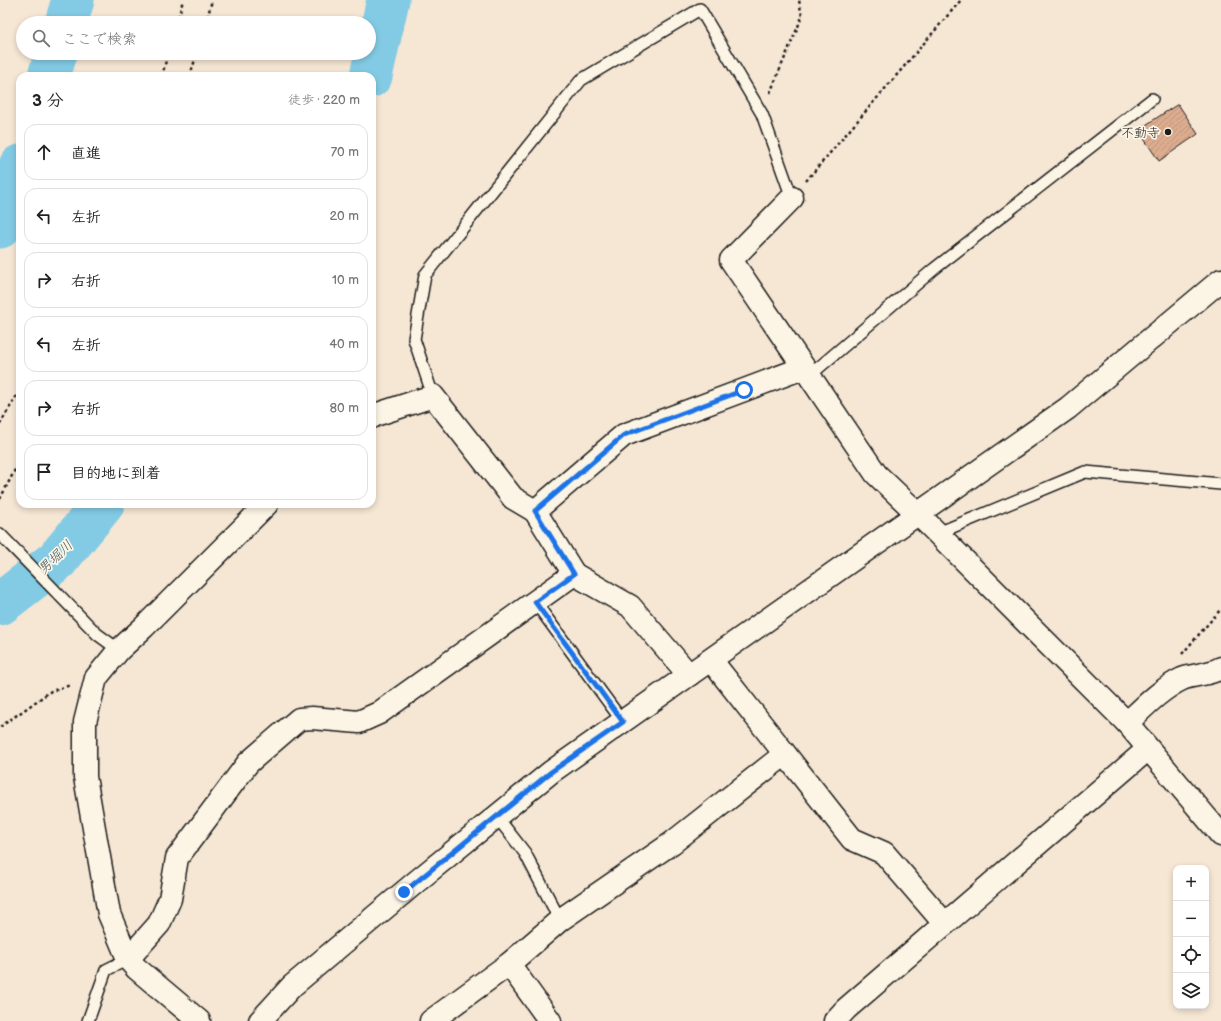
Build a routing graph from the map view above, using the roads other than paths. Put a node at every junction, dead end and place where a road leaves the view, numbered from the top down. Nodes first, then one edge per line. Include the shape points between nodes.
1 (1152, 99) dead end
2 (792, 198) joint
3 (1221, 280) edge
4 (806, 372) junction
5 (433, 396) junction
6 (376, 415) edge
7 (1221, 484) edge
8 (263, 508) edge
9 (535, 511) junction
10 (918, 514) junction
11 (938, 533) junction
12 (0, 534) edge
13 (574, 574) junction
14 (535, 602) junction
15 (119, 650) junction
16 (711, 660) junction
17 (1221, 668) edge
18 (690, 675) junction
19 (623, 722) junction
20 (1127, 723) junction
21 (1148, 749) junction
22 (785, 754) junction
23 (497, 816) junction
24 (1221, 835) edge
25 (560, 920) junction
26 (945, 924) junction
27 (128, 959) junction
28 (509, 964) junction
29 (88, 1021) edge
30 (199, 1021) edge
31 (260, 1021) edge
32 (430, 1021) edge
33 (550, 1021) edge
34 (835, 1021) edge

1 - 4 lane
2 - 4 street via 731,260
2 - 5 lane via 762,114 700,9 581,80 426,275 414,339
3 - 10 street via 1068,408
4 - 9 street via 624,435
4 - 10 street via 876,474
5 - 6 street
5 - 9 street via 513,498
7 - 11 lane via 1085,472
8 - 15 street
9 - 13 street
10 - 11 street
10 - 16 street
11 - 20 street
12 - 15 lane via 97,634
13 - 14 street
13 - 18 street via 630,606
14 - 19 lane
14 - 27 street via 379,713 359,722 299,719 248,763 177,858 170,899 159,924
15 - 27 street via 96,678 85,722 84,777 109,914
16 - 18 street
16 - 22 street
17 - 20 street via 1184,678 1166,687
18 - 19 street
19 - 23 street via 551,772
20 - 21 street
21 - 24 street
21 - 26 street
22 - 25 street via 672,844
22 - 26 street via 852,839 884,852
23 - 25 lane via 525,853
23 - 31 street via 292,986
25 - 28 street
26 - 34 street
27 - 29 lane via 106,970
27 - 30 street
28 - 32 street
28 - 33 street

